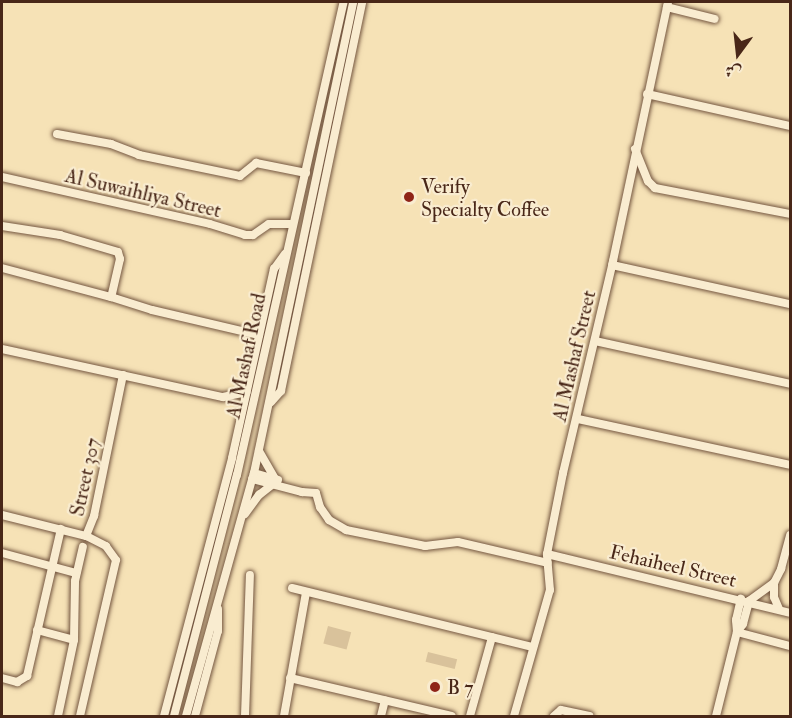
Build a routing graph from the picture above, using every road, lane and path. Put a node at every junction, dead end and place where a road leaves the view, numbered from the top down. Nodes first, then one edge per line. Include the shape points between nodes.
1 (344, 2) edge
2 (353, 2) edge
3 (362, 2) edge
4 (667, 4) edge
5 (715, 19) dead end
6 (647, 94) junction
7 (790, 126) edge
8 (57, 134) dead end
9 (635, 149) junction
10 (306, 173) junction
11 (2, 177) edge
12 (790, 214) edge
13 (293, 224) junction
14 (275, 225) junction
15 (2, 226) edge
16 (290, 239) junction
17 (286, 252) junction
18 (612, 265) junction
19 (2, 268) edge
20 (111, 297) junction
21 (790, 304) edge
22 (259, 335) junction
23 (595, 341) junction
24 (2, 349) edge
25 (123, 375) junction
26 (790, 384) edge
27 (246, 392) junction
28 (223, 397) junction
29 (270, 402) junction
30 (241, 415) junction
31 (578, 418) junction
32 (258, 450) junction
33 (790, 465) edge
34 (253, 476) junction
35 (274, 482) junction
36 (2, 515) edge
37 (241, 519) junction
38 (61, 529) junction
39 (790, 535) edge
40 (86, 536) junction
41 (83, 547) dead end
42 (219, 551) junction
43 (2, 552) edge
44 (548, 558) junction
45 (203, 564) junction
46 (52, 567) junction
47 (781, 569) junction
48 (790, 572) edge
49 (76, 573) junction
50 (250, 575) dead end
51 (774, 583) junction
52 (292, 588) dead end
53 (306, 592) junction
54 (745, 600) junction
55 (218, 604) junction
56 (779, 609) junction
57 (790, 613) edge
58 (37, 630) junction
59 (737, 632) junction
60 (492, 637) junction
61 (74, 640) junction
62 (790, 646) edge
63 (533, 647) junction
64 (2, 678) edge
65 (290, 678) junction
66 (385, 700) junction
67 (58, 717) edge
68 (80, 717) edge
69 (164, 717) edge
70 (174, 717) edge
71 (186, 717) edge
72 (195, 717) edge
73 (245, 717) edge
74 (284, 717) edge
75 (381, 717) edge
76 (452, 717) edge
77 (470, 717) edge
78 (513, 717) edge
79 (554, 717) edge
80 (589, 717) edge
81 (716, 717) edge

1 - 10 street, Al Mashaf Road
2 - 29 street, Al Mashaf Road
3 - 29 street, Al Mashaf Road via 282,391
4 - 5 street
4 - 6 street, Al Mashaf Street
6 - 7 street
6 - 9 street, Al Mashaf Street
8 - 10 street via 240,176 256,163
9 - 12 street via 648,181 656,188
9 - 18 street, Al Mashaf Street
10 - 13 street, Al Mashaf Road
11 - 14 street, Al Suwaihliya Street via 245,235
13 - 14 street, Al Suwaihliya Street
13 - 16 street, Al Mashaf Road
14 - 16 street
15 - 20 street via 60,235 118,252 120,259
16 - 17 street, Al Mashaf Road
17 - 22 street via 274,269
17 - 42 street, Al Mashaf Road
18 - 21 street
18 - 23 street, Al Mashaf Street
19 - 20 street
20 - 22 street
22 - 27 street
23 - 26 street
23 - 31 street, Al Mashaf Street
24 - 25 street
25 - 28 street
25 - 40 street, Street 307 via 94,516
27 - 28 street
27 - 30 street
28 - 30 street
29 - 32 street, Al Mashaf Road
30 - 45 street
31 - 33 street
31 - 44 street, Al Mashaf Street via 563,473
32 - 34 street, Al Mashaf Road
32 - 35 street
34 - 35 street
34 - 37 street, Al Mashaf Road
35 - 37 street
35 - 44 street, Fehaiheel Street via 316,493 329,520 346,530 425,546 458,542
36 - 38 street, Street 307
37 - 55 street, Al Mashaf Road
38 - 40 street, Street 307
38 - 46 street
39 - 47 street
40 - 68 street via 106,546 116,560
41 - 49 street
42 - 45 street
42 - 70 street, Al Mashaf Road
43 - 46 street
44 - 54 street, Fehaiheel Street
44 - 63 street, Al Mashaf Street via 550,590
45 - 69 street
46 - 49 street
46 - 58 street
47 - 48 street
47 - 51 street
49 - 61 street
50 - 73 street
51 - 54 street
51 - 56 street
52 - 53 street
53 - 60 street
53 - 65 street
54 - 56 street, Fehaiheel Street
54 - 59 street
55 - 71 street, Al Mashaf Road
55 - 72 street, Al Mashaf Road via 218,630
56 - 57 street, Fehaiheel Street
58 - 61 street
58 - 64 street via 27,673 20,681
59 - 62 street
59 - 81 street
60 - 63 street
60 - 77 street
61 - 67 street
63 - 78 street, Al Mashaf Street
65 - 66 street
65 - 74 street
66 - 75 street
66 - 76 street
79 - 80 street via 564,710

